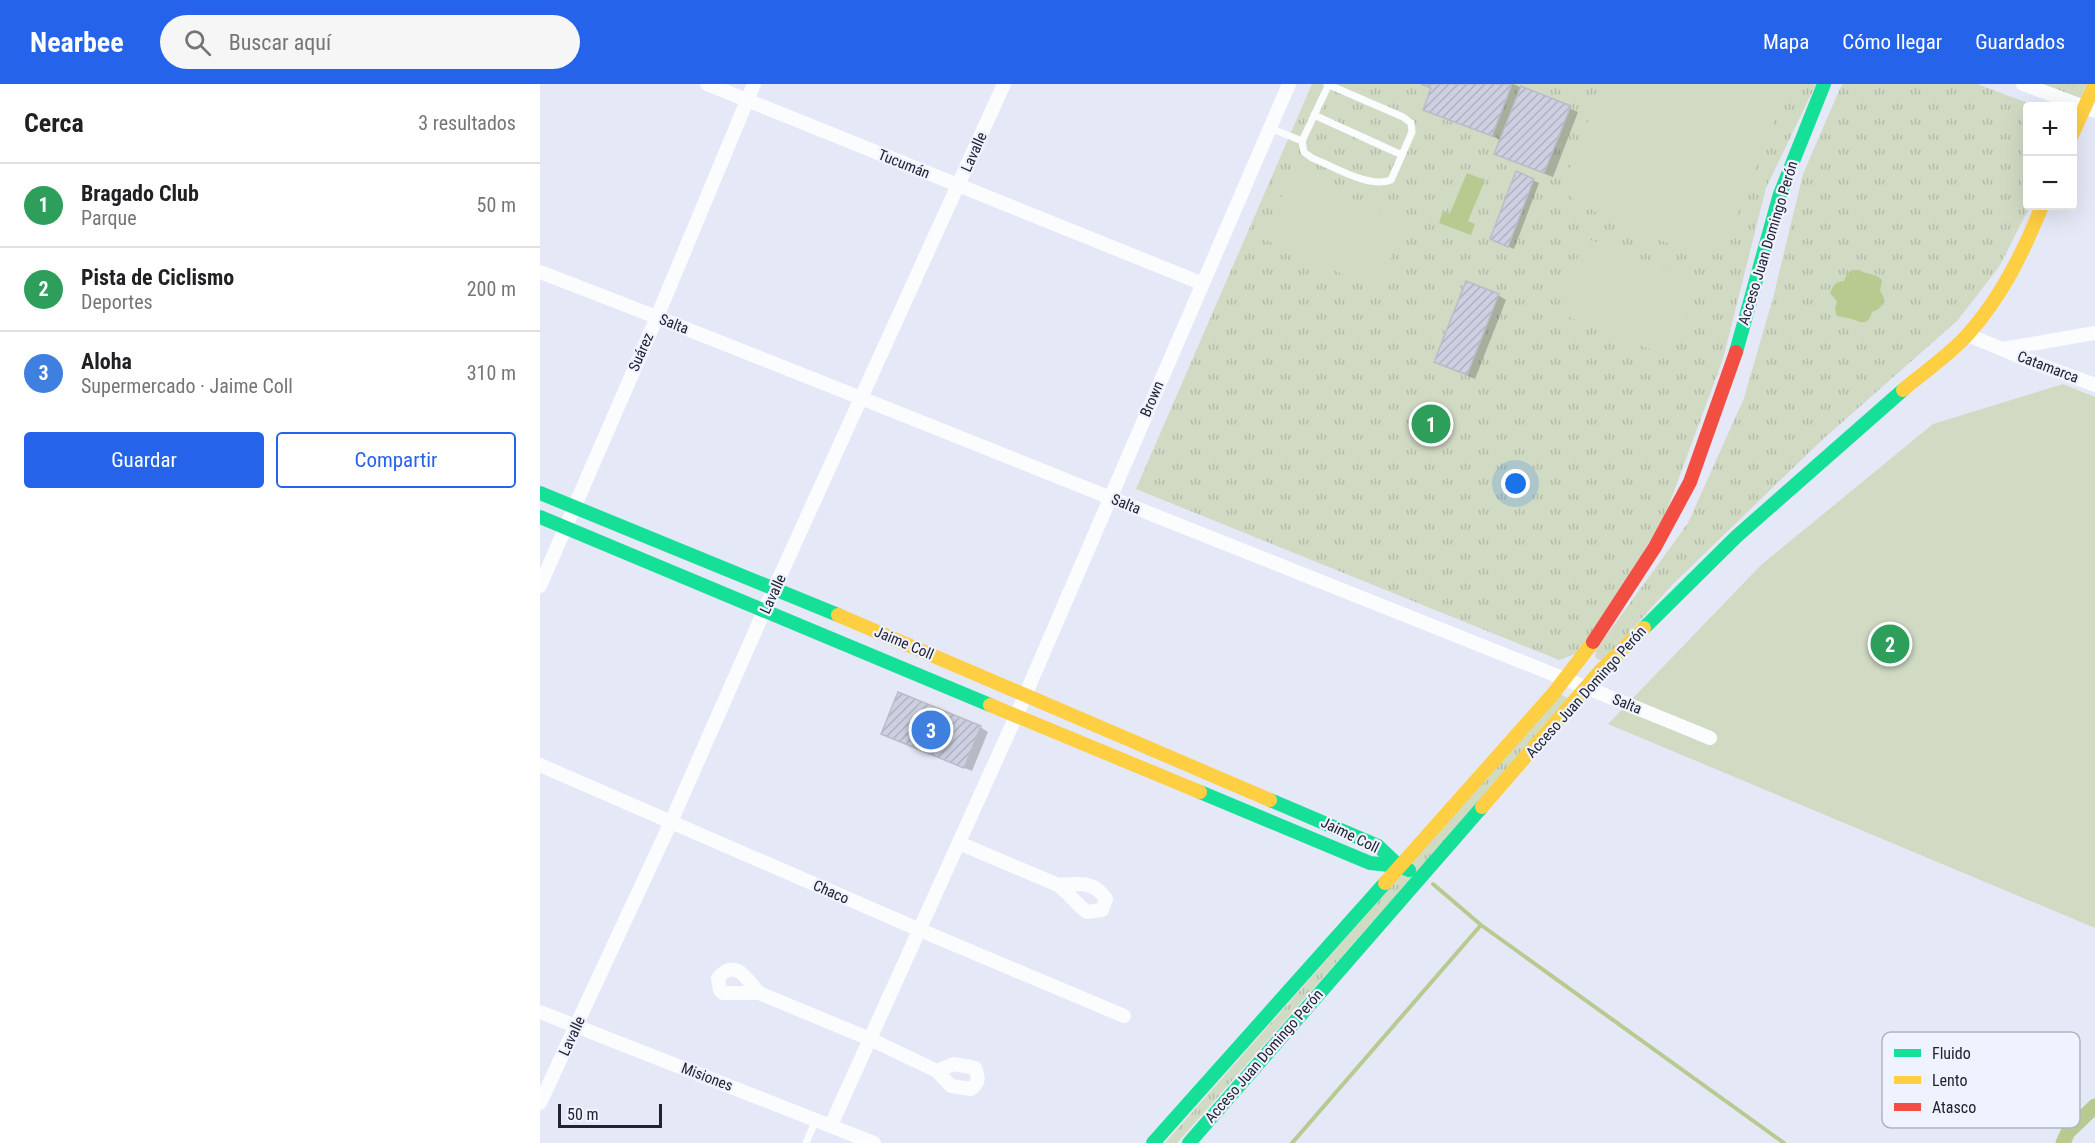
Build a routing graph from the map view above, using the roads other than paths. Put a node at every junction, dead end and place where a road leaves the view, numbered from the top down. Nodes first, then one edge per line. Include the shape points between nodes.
1 (707, 84) edge
2 (754, 84) edge
3 (1005, 84) edge
4 (1289, 84) edge
5 (1824, 84) edge
6 (2023, 84) edge
7 (2095, 84) edge
8 (1328, 85) edge
9 (747, 101) junction
10 (2090, 109) edge
11 (1314, 115) junction
12 (1270, 128) junction
13 (2077, 129) edge
14 (1302, 141) junction
15 (1402, 155) junction
16 (959, 186) junction
17 (2040, 210) edge
18 (540, 273) edge
19 (1201, 283) junction
20 (657, 317) junction
21 (2095, 333) edge
22 (1968, 335) junction
23 (2002, 349) junction
24 (2095, 385) edge
25 (863, 397) junction
26 (540, 493) edge
27 (1109, 497) junction
28 (574, 507) junction
29 (540, 517) edge
30 (566, 526) junction
31 (540, 586) edge
32 (776, 589) junction
33 (765, 609) junction
34 (1566, 678) junction
35 (1588, 687) junction
36 (1025, 694) junction
37 (1017, 714) junction
38 (1710, 738) dead end
39 (540, 765) edge
40 (671, 822) junction
41 (959, 843) junction
42 (1399, 866) junction
43 (1421, 876) junction
44 (1058, 885) dead end
45 (920, 930) junction
46 (759, 993) dead end
47 (540, 1012) edge
48 (1124, 1016) dead end
49 (577, 1026) junction
50 (870, 1040) junction
51 (937, 1071) dead end
52 (540, 1103) edge
53 (816, 1119) junction
54 (831, 1125) junction
55 (806, 1143) edge
56 (874, 1143) edge
57 (1153, 1143) edge
58 (1188, 1143) edge

1 - 9 street, Tucumán
2 - 9 street, Suárez
3 - 16 street, Lavalle
4 - 12 street, Brown
5 - 34 main road, Acceso Juan Domingo Perón via 1779,194 1733,363 1690,482 1655,548
6 - 10 street
7 - 10 main road
8 - 11 lane
8 - 15 lane via 1411,123 1412,132
9 - 16 street, Tucumán
9 - 20 street, Suárez
10 - 13 main road
11 - 14 lane
11 - 15 lane
12 - 14 lane
12 - 19 street, Brown
14 - 15 lane via 1304,152 1312,158 1372,183 1391,180
16 - 19 street, Tucumán
16 - 25 street, Lavalle
17 - 22 main road, Acceso Juan Domingo Perón via 1994,302
18 - 20 street, Salta
19 - 27 street, Brown
20 - 25 street, Salta
20 - 28 street, Suárez
21 - 23 street
22 - 23 street, Catamarca
22 - 35 main road, Acceso Juan Domingo Perón via 1737,536
23 - 24 street, Catamarca
25 - 27 street, Salta
25 - 32 street, Lavalle
26 - 28 main road, Jaime Coll
27 - 34 street, Salta
27 - 36 street, Brown
28 - 30 street, Suárez
28 - 32 main road, Jaime Coll
29 - 30 main road, Jaime Coll
30 - 31 street, Suárez
30 - 33 main road, Jaime Coll
32 - 33 street, Lavalle
32 - 36 main road, Jaime Coll
33 - 37 main road, Jaime Coll
33 - 40 street, Lavalle
34 - 35 street, Salta
34 - 42 main road, Acceso Juan Domingo Perón
35 - 38 street, Salta
35 - 43 main road, Acceso Juan Domingo Perón
36 - 37 street, Brown
36 - 42 main road, Jaime Coll via 1378,846
37 - 41 street, Brown
37 - 42 main road, Jaime Coll via 1370,863
39 - 40 street, Chaco
40 - 45 street, Chaco
40 - 49 street, Lavalle
41 - 44 street
41 - 45 street, Brown
42 - 43 main road
42 - 57 main road, Acceso Juan Domingo Perón
43 - 58 main road, Acceso Juan Domingo Perón
45 - 48 street, Chaco
45 - 50 street, Brown
46 - 50 street
47 - 49 street, Misiones
49 - 52 street, Lavalle
49 - 53 street, Misiones
50 - 51 street
50 - 54 street, Brown
53 - 54 street, Misiones
53 - 55 lane
54 - 56 street, Misiones

